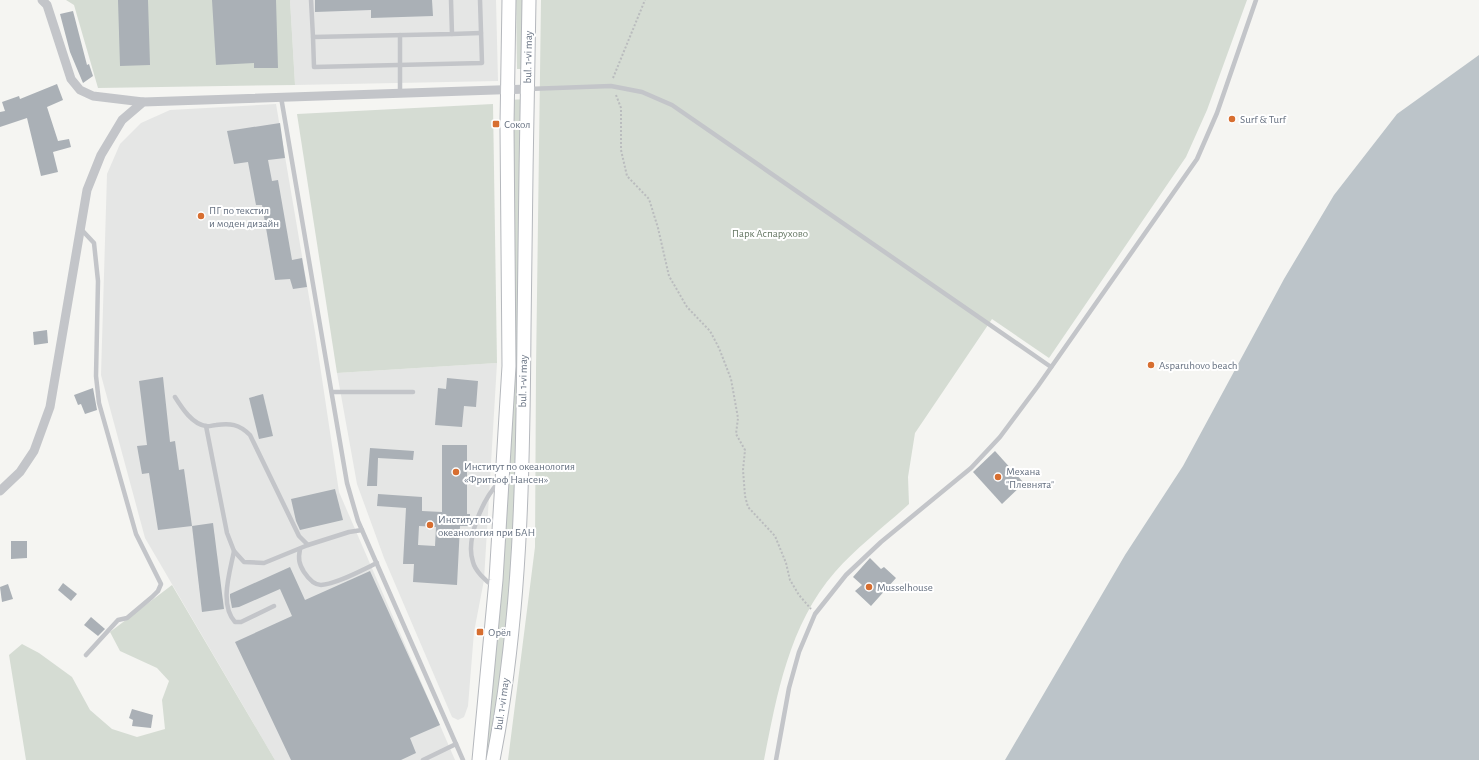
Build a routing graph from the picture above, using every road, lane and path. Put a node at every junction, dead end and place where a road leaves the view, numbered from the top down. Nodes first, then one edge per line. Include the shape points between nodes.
1 (42, 0) edge
2 (311, 0) edge
3 (451, 0) edge
4 (480, 0) edge
5 (509, 0) edge
6 (529, 0) edge
7 (646, 0) edge
8 (1256, 0) edge
9 (481, 33) junction
10 (452, 34) junction
11 (400, 35) junction
12 (313, 37) junction
13 (400, 65) junction
14 (611, 86) junction
15 (527, 89) junction
16 (508, 90) junction
17 (621, 93) dead end
18 (400, 94) junction
19 (281, 97) junction
20 (143, 102) junction
21 (79, 227) junction
22 (1051, 367) junction
23 (332, 392) junction
24 (414, 392) dead end
25 (175, 397) dead end
26 (206, 426) junction
27 (501, 480) junction
28 (0, 491) edge
29 (362, 530) junction
30 (308, 545) junction
31 (300, 549) junction
32 (234, 550) junction
33 (377, 563) junction
34 (495, 587) junction
35 (274, 606) dead end
36 (816, 614) junction
37 (86, 655) dead end
38 (456, 744) junction
39 (423, 760) edge
40 (464, 760) edge
41 (479, 760) edge
42 (493, 760) edge
43 (776, 760) edge

1 - 20 street via 47,4 72,79 80,90 93,96
2 - 12 lane
3 - 10 lane
4 - 9 lane
5 - 16 main road, bul. 1-vi may
6 - 15 main road, bul. 1-vi may
7 - 14 path via 616,67
8 - 22 lane via 1217,113 1196,159
9 - 10 lane
9 - 13 lane via 482,63
10 - 11 lane
11 - 12 lane
11 - 13 lane
12 - 13 lane via 314,67
13 - 18 lane
14 - 15 lane
14 - 22 lane via 642,92 672,105
15 - 16 street
15 - 42 main road, bul. 1-vi may via 524,373 517,573 502,711
16 - 18 street
16 - 27 main road, bul. 1-vi may via 510,366
17 - 36 path via 614,92 621,108 621,150 627,176 649,199 668,276 687,307 710,331 731,379 738,418 736,434 745,450 745,496 748,507 775,536 790,580
18 - 19 street
19 - 20 street
19 - 23 lane
20 - 21 street via 122,120 101,155 86,190
21 - 28 street via 50,407 34,451 20,472
21 - 37 lane via 94,243 98,281 96,376 99,403 136,534 161,584 158,591 127,618 118,620
22 - 36 lane via 1000,437 971,468 881,542 846,575
23 - 24 lane
23 - 29 lane via 347,483
25 - 26 lane via 190,417
26 - 30 lane via 229,423 241,427 250,435 299,536
26 - 32 lane via 227,533
27 - 34 main road, bul. 1-vi may
27 - 34 lane via 489,493 480,510 471,553 473,564 487,582
29 - 30 lane
29 - 33 lane
30 - 31 lane
31 - 32 lane via 264,563 244,562
31 - 33 lane via 298,560 304,572 309,580 320,585
32 - 35 lane via 225,593 232,619 240,622
33 - 38 lane
34 - 41 main road, bul. 1-vi may
36 - 43 lane via 799,652 789,688
38 - 39 lane
38 - 40 lane

